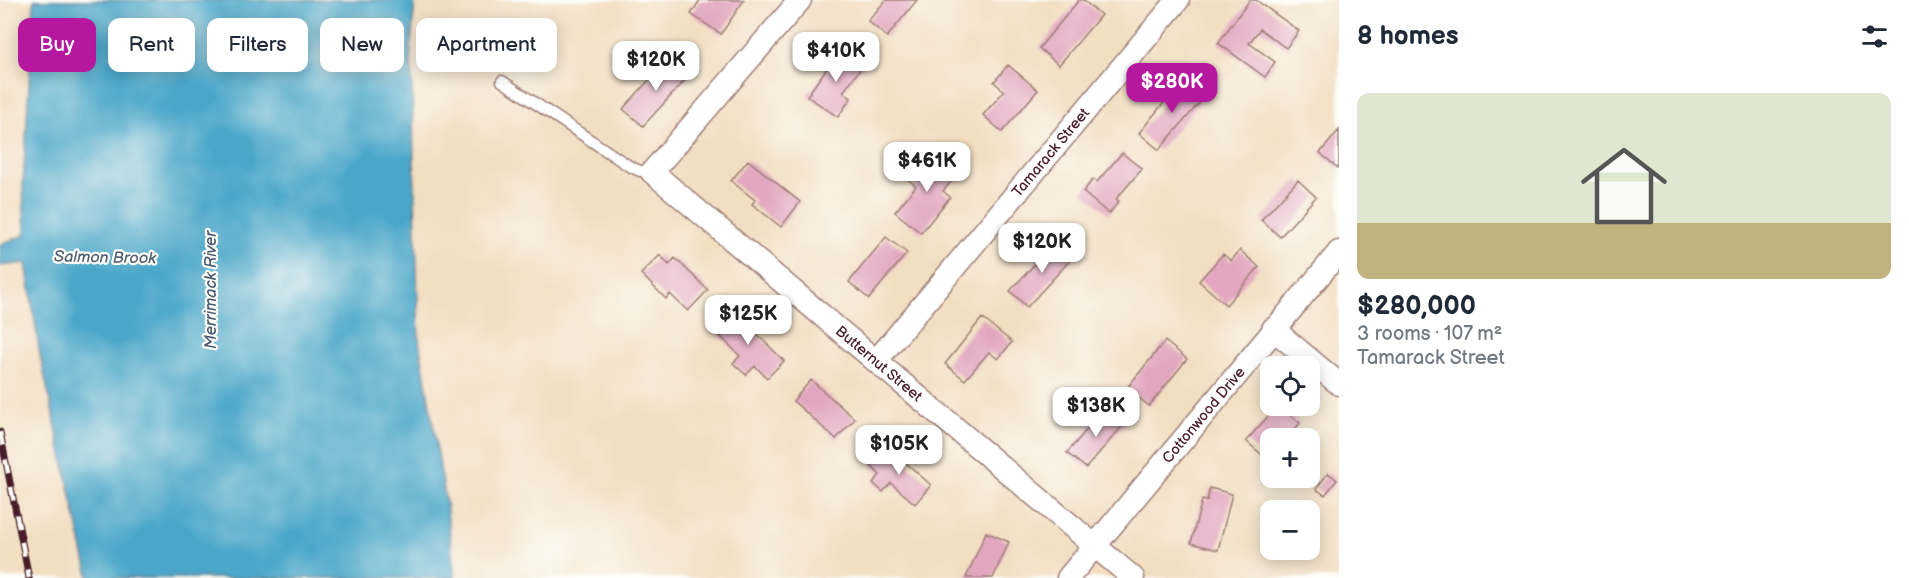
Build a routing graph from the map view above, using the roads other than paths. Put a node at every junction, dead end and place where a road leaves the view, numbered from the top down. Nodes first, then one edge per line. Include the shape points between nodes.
1 (800, 0) edge
2 (1166, 4) edge
3 (502, 81) dead end
4 (652, 172) junction
5 (1339, 252) edge
6 (1273, 329) junction
7 (876, 361) junction
8 (1339, 384) edge
9 (1095, 546) junction
10 (1068, 578) edge
11 (1133, 578) edge

1 - 4 street
2 - 7 street, Tamarack Street
3 - 4 lane via 629,166
4 - 7 street, Butternut Street
5 - 6 street, Cottonwood Drive
6 - 8 street
6 - 9 street, Cottonwood Drive
7 - 9 street, Butternut Street
9 - 10 street, Cottonwood Drive
9 - 11 street, Butternut Street

